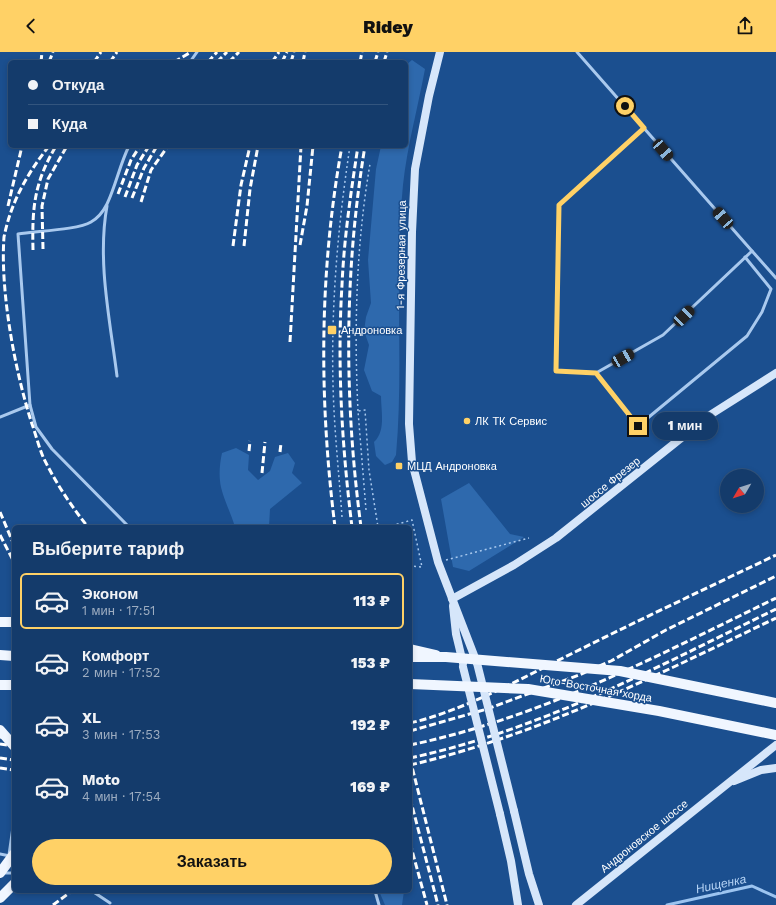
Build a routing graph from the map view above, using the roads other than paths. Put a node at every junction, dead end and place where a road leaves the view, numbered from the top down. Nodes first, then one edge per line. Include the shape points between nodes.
1 (440, 52) edge
2 (577, 52) edge
3 (644, 128) junction
4 (128, 148) edge
5 (107, 204) junction
6 (752, 251) junction
7 (745, 257) junction
8 (776, 278) edge
9 (596, 373) junction
10 (776, 373) edge
11 (117, 376) dead end
12 (30, 404) junction
13 (0, 417) edge
14 (127, 525) edge
15 (452, 599) junction
16 (0, 622) edge
17 (12, 622) edge
18 (412, 649) edge
19 (0, 655) edge
20 (12, 656) edge
21 (412, 657) edge
22 (446, 657) junction
23 (412, 684) edge
24 (0, 685) edge
25 (12, 685) edge
26 (776, 703) edge
27 (0, 730) edge
28 (776, 735) edge
29 (12, 744) edge
30 (776, 745) edge
31 (776, 768) edge
32 (726, 785) junction
33 (0, 854) edge
34 (12, 855) edge
35 (0, 873) edge
36 (12, 873) edge
37 (12, 886) edge
38 (95, 893) edge
39 (376, 893) edge
40 (0, 898) edge
41 (110, 904) dead end
42 (379, 905) edge
43 (518, 905) edge
44 (539, 905) edge
45 (576, 905) edge

1 - 15 street, 1-я Фрезерная улица via 415,169 409,424 412,462 419,492 438,562
2 - 3 lane
3 - 6 lane
3 - 9 lane via 559,205 556,371
4 - 5 lane
5 - 11 lane via 104,223 104,267
5 - 12 lane via 91,222 79,226 18,234
6 - 7 lane
6 - 8 lane
7 - 9 lane via 663,335
7 - 9 lane via 771,288 762,312 747,336 638,426
10 - 15 street, шоссе Фрезер via 710,415 556,538 518,563
12 - 13 lane
12 - 14 lane via 36,426 52,449
15 - 43 street, 1-я Фрезерная улица, bridge via 463,667 511,861
15 - 44 street, 1-я Фрезерная улица, bridge via 477,663
16 - 17 main road
18 - 22 main road, bridge
19 - 20 main road
21 - 22 main road, Юго-Восточная хорда, bridge
22 - 26 main road, Юго-Восточная хорда, bridge via 620,671
23 - 28 main road, Юго-Восточная хорда, bridge via 528,689 659,711
24 - 25 main road
27 - 29 main road, bridge
30 - 32 street, Андроновское шоссе
31 - 32 street via 761,770
32 - 45 street, Андроновское шоссе
33 - 34 lane
34 - 35 main road, bridge
35 - 36 lane
37 - 40 main road
38 - 41 lane
39 - 42 lane

